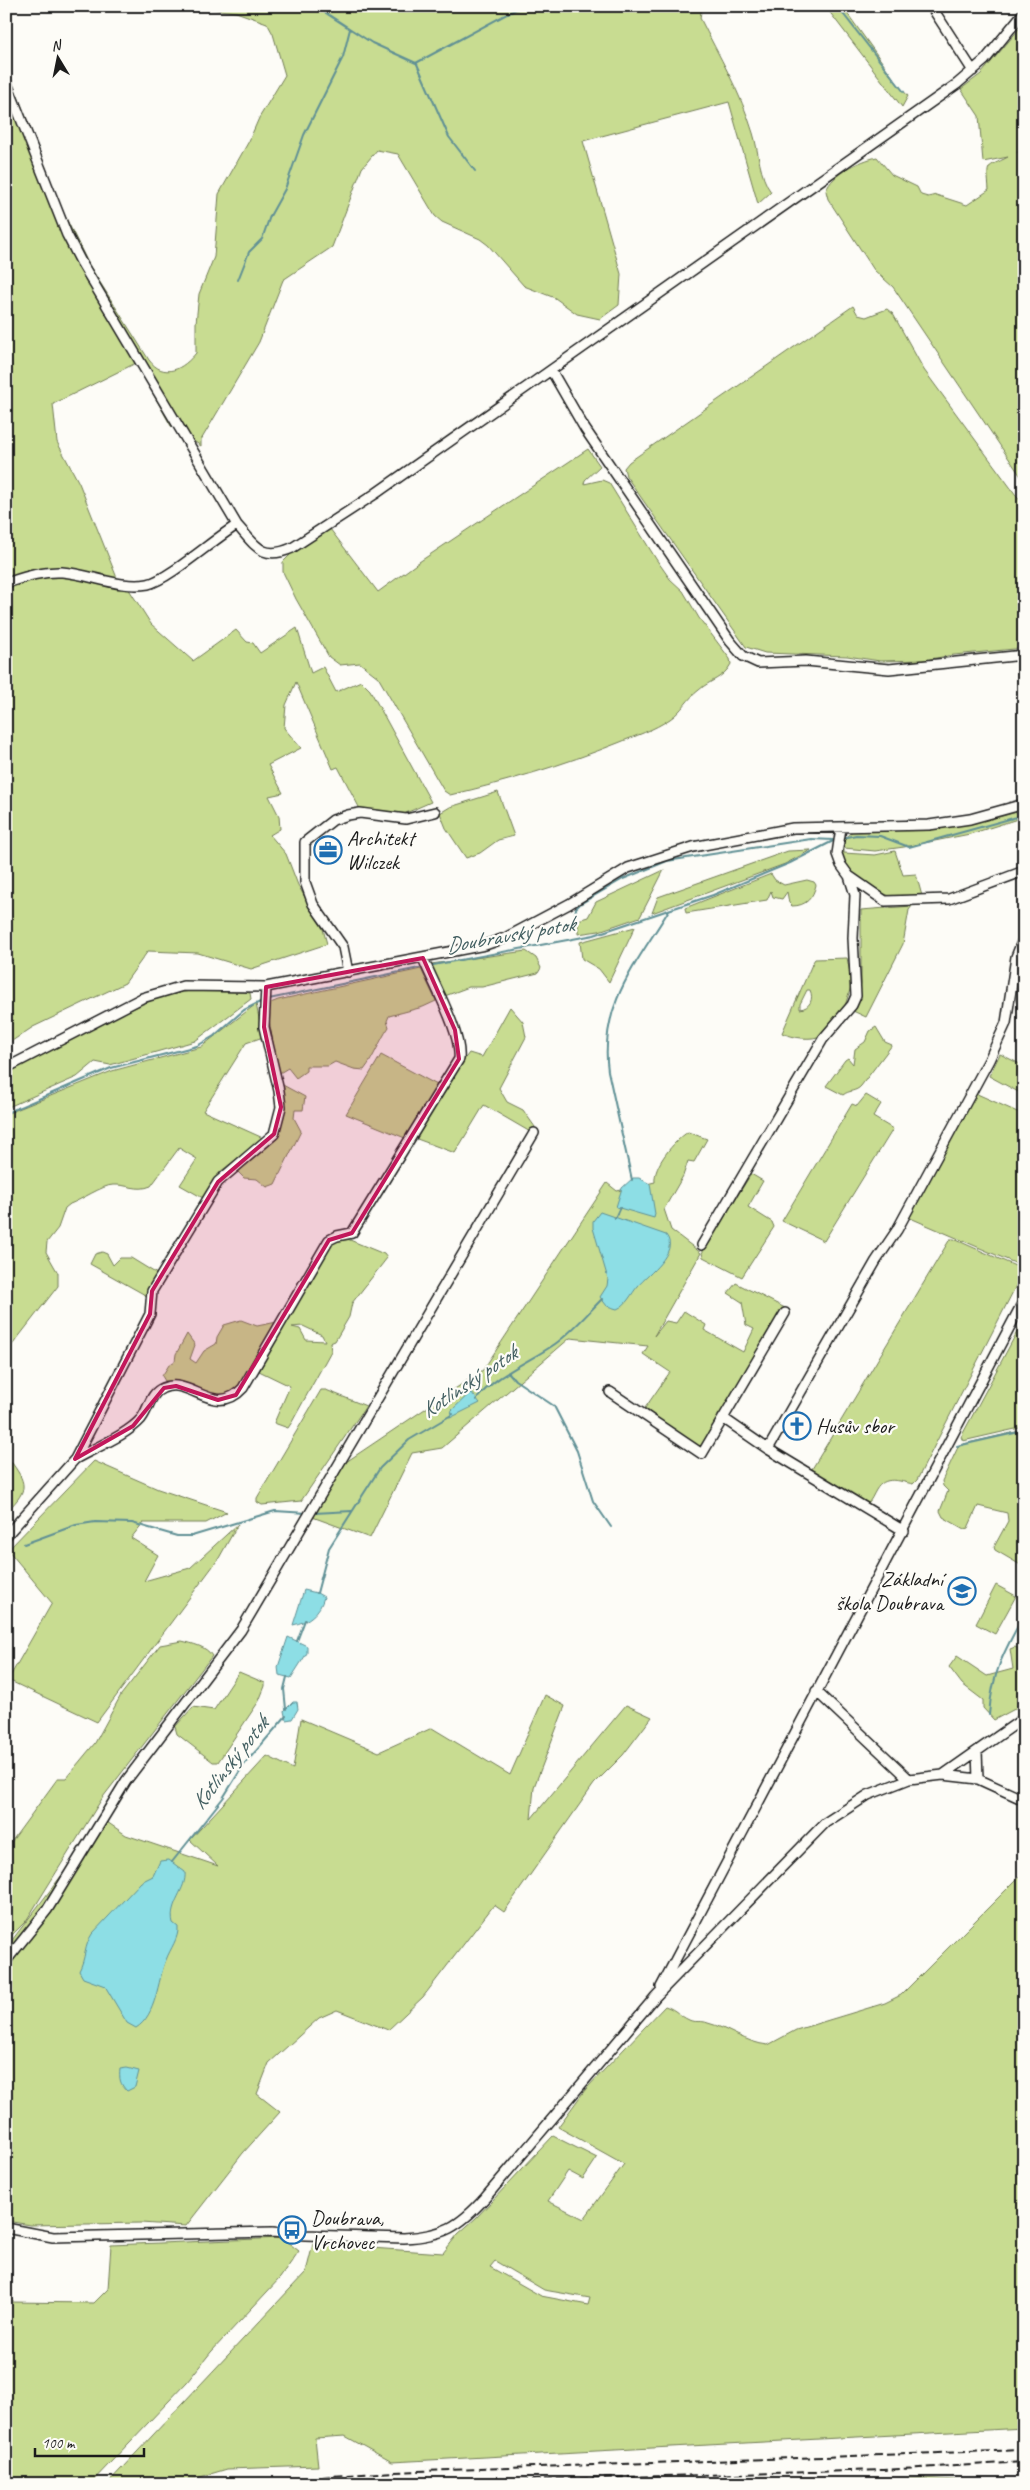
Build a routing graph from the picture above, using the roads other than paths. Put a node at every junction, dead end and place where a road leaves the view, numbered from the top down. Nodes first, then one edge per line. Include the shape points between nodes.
1 (931, 6) edge
2 (1024, 12) edge
3 (973, 71) junction
4 (6, 81) edge
5 (551, 370) junction
6 (237, 525) junction
7 (6, 583) edge
8 (1024, 655) edge
9 (1024, 804) edge
10 (435, 812) dead end
11 (841, 828) junction
12 (1024, 871) edge
13 (849, 876) junction
14 (1024, 937) edge
15 (423, 958) junction
16 (348, 972) junction
17 (266, 987) junction
18 (6, 1068) edge
19 (534, 1133) dead end
20 (702, 1245) dead end
21 (1024, 1300) edge
22 (785, 1312) dead end
23 (610, 1392) dead end
24 (723, 1418) junction
25 (768, 1449) junction
26 (75, 1459) junction
27 (904, 1531) junction
28 (6, 1536) edge
29 (816, 1691) junction
30 (1024, 1718) edge
31 (977, 1751) junction
32 (944, 1775) junction
33 (910, 1779) junction
34 (978, 1780) junction
35 (1024, 1800) edge
36 (6, 1961) edge
37 (656, 1996) junction
38 (6, 2228) edge

1 - 3 street
2 - 3 street
3 - 5 street
4 - 6 street via 67,235 81,262
5 - 6 street via 375,494 292,548 278,554 261,551
5 - 8 street via 585,429 730,642 743,656 758,663 806,661 889,669
6 - 7 street via 149,584 135,585 63,572 30,575
9 - 11 street via 970,820 929,826
10 - 16 street via 406,819 360,813 348,815 333,820 305,842 306,882 313,904 343,947
11 - 13 street via 837,854
11 - 15 street via 793,828 694,847 628,868 505,938
12 - 13 street via 948,899 913,901 885,900
13 - 20 street via 854,895 856,996 823,1039
14 - 25 street via 1016,957 1006,1023 989,1060 897,1230
15 - 16 street
15 - 26 street via 455,1030 460,1049 458,1059 352,1233 329,1240 236,1395 218,1400 176,1386 164,1388 152,1398 134,1426
16 - 17 street
17 - 18 street via 183,986 142,998
17 - 26 street via 264,1027 281,1108 274,1134 218,1182 152,1291 150,1314
19 - 36 street via 241,1630 126,1781 47,1910
21 - 27 street
22 - 24 street
23 - 24 street via 702,1454
24 - 25 street
25 - 27 street
26 - 28 street
27 - 29 street
29 - 33 street
29 - 37 street
30 - 31 street
31 - 32 street
31 - 34 street
32 - 33 street
32 - 34 street
33 - 37 street via 868,1795 825,1823
34 - 35 street
37 - 38 street via 485,2198 449,2230 404,2238 272,2232 53,2237

